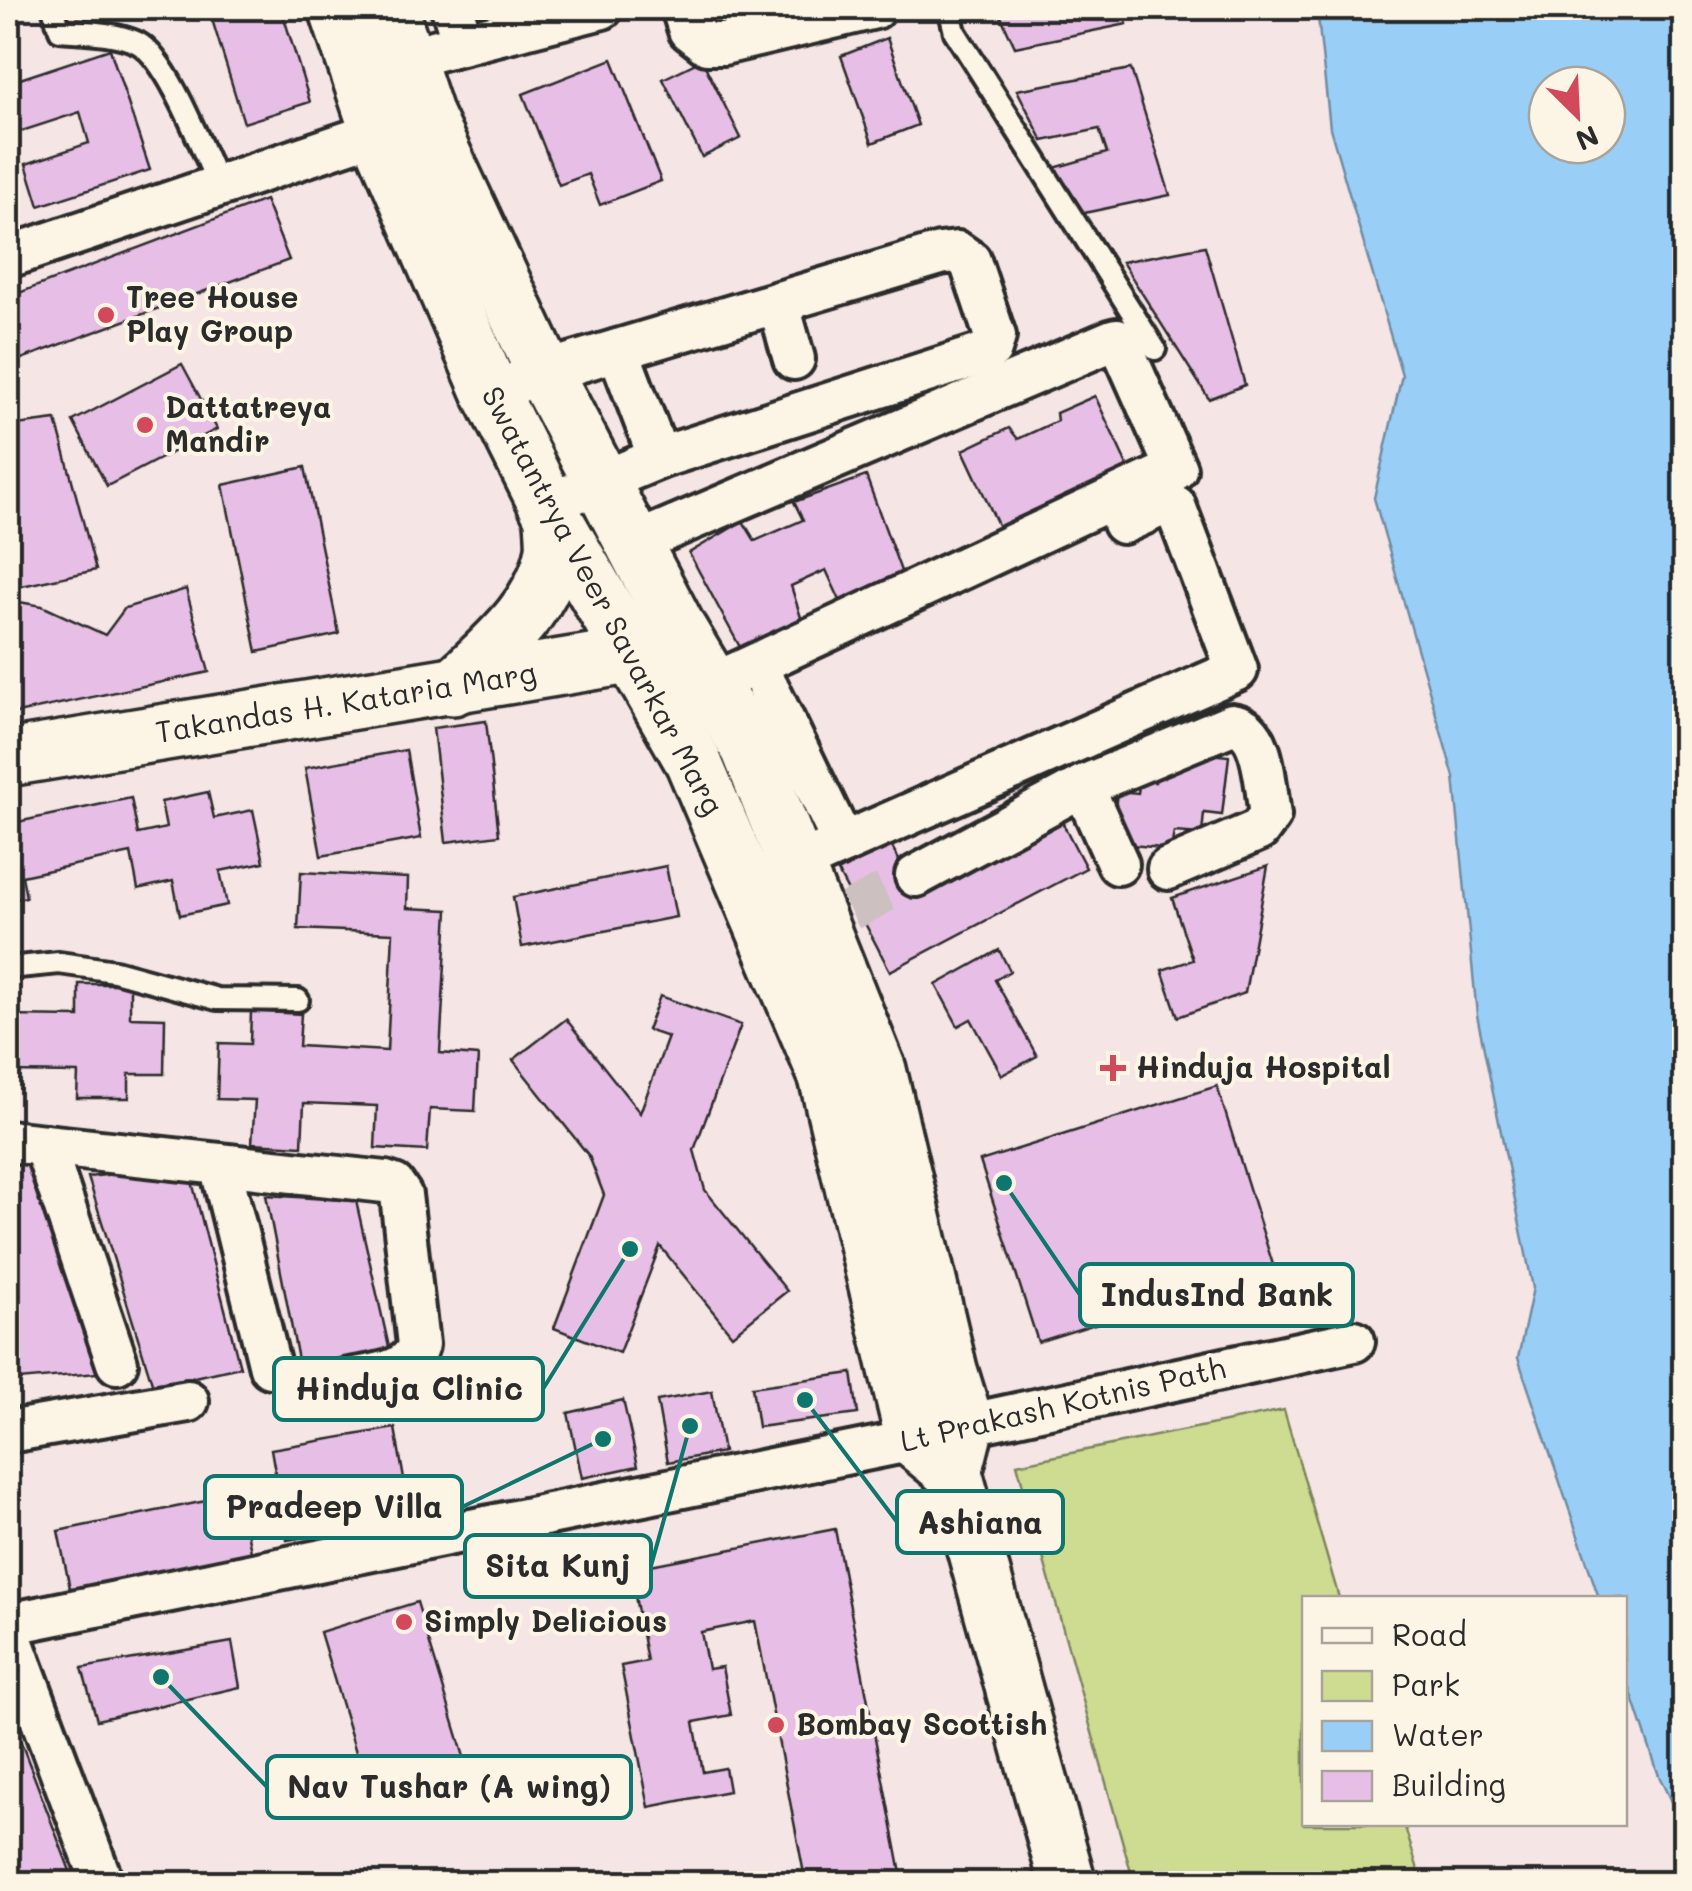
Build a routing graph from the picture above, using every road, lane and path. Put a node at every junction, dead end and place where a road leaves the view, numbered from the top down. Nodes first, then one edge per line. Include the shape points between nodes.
1 (54, 8) edge
2 (337, 8) edge
3 (602, 8) edge
4 (682, 8) edge
5 (875, 8) edge
6 (949, 8) edge
7 (457, 25) edge
8 (385, 45) edge
9 (402, 124) junction
10 (219, 186) junction
11 (8, 257) edge
12 (778, 302) junction
13 (618, 350) junction
14 (1155, 350) dead end
15 (794, 359) dead end
16 (544, 372) junction
17 (490, 393) junction
18 (659, 458) junction
19 (599, 483) junction
20 (550, 511) junction
21 (633, 544) junction
22 (656, 642) junction
23 (453, 687) junction
24 (735, 694) junction
25 (8, 758) edge
26 (1083, 786) junction
27 (819, 853) junction
28 (1118, 864) dead end
29 (1168, 869) dead end
30 (916, 876) tunnel mouth
31 (8, 968) edge
32 (298, 1000) dead end
33 (26, 1143) edge
34 (220, 1164) junction
35 (1354, 1340) dead end
36 (117, 1363) dead end
37 (270, 1367) dead end
38 (344, 1380) dead end
39 (188, 1401) dead end
40 (8, 1432) edge
41 (945, 1446) junction
42 (8, 1627) edge
43 (104, 1884) edge
44 (1068, 1884) edge

1 - 10 lane via 60,30 138,44 162,65
2 - 8 main road, Swatantrya Veer Savarkar Marg
3 - 7 street
4 - 5 street via 689,30 707,44
6 - 14 lane via 955,32
7 - 8 street
8 - 9 main road, Swatantrya Veer Savarkar Marg
9 - 10 street
9 - 16 main road, Swatantrya Veer Savarkar Marg
9 - 17 main road, Swatantrya Veer Savarkar Marg
10 - 11 street
12 - 13 street
12 - 15 street
12 - 18 street via 957,252 970,262 994,342 980,355
13 - 16 street
13 - 18 street
16 - 17 street
16 - 19 main road, Swatantrya Veer Savarkar Marg
17 - 20 main road, Swatantrya Veer Savarkar Marg
18 - 19 street
19 - 20 street
19 - 21 main road, Swatantrya Veer Savarkar Marg
20 - 22 main road, Swatantrya Veer Savarkar Marg
20 - 23 main road via 554,549 540,590 515,628
21 - 22 main road, Swatantrya Veer Savarkar Marg
21 - 24 street via 1117,339 1176,468
22 - 23 main road, Takandas H. Kataria Marg
22 - 24 main road, Swatantrya Veer Savarkar Marg
22 - 41 main road, Swatantrya Veer Savarkar Marg via 694,761 827,1077
23 - 25 main road, Takandas H. Kataria Marg
24 - 27 main road, Swatantrya Veer Savarkar Marg via 749,748
24 - 27 street via 1167,503 1176,506 1237,670
26 - 28 street
26 - 29 street via 1232,724 1252,732 1267,823
26 - 30 street
27 - 41 main road, Swatantrya Veer Savarkar Marg via 949,1370
31 - 32 lane via 59,963 217,999
33 - 34 street
33 - 36 street
34 - 37 street
34 - 38 street via 385,1182 401,1195 416,1354 400,1368
35 - 41 street, Lt Prakash Kotnis Path
39 - 40 street
41 - 42 street, Lt Prakash Kotnis Path
41 - 44 main road, Swatantrya Veer Savarkar Marg
42 - 43 street

